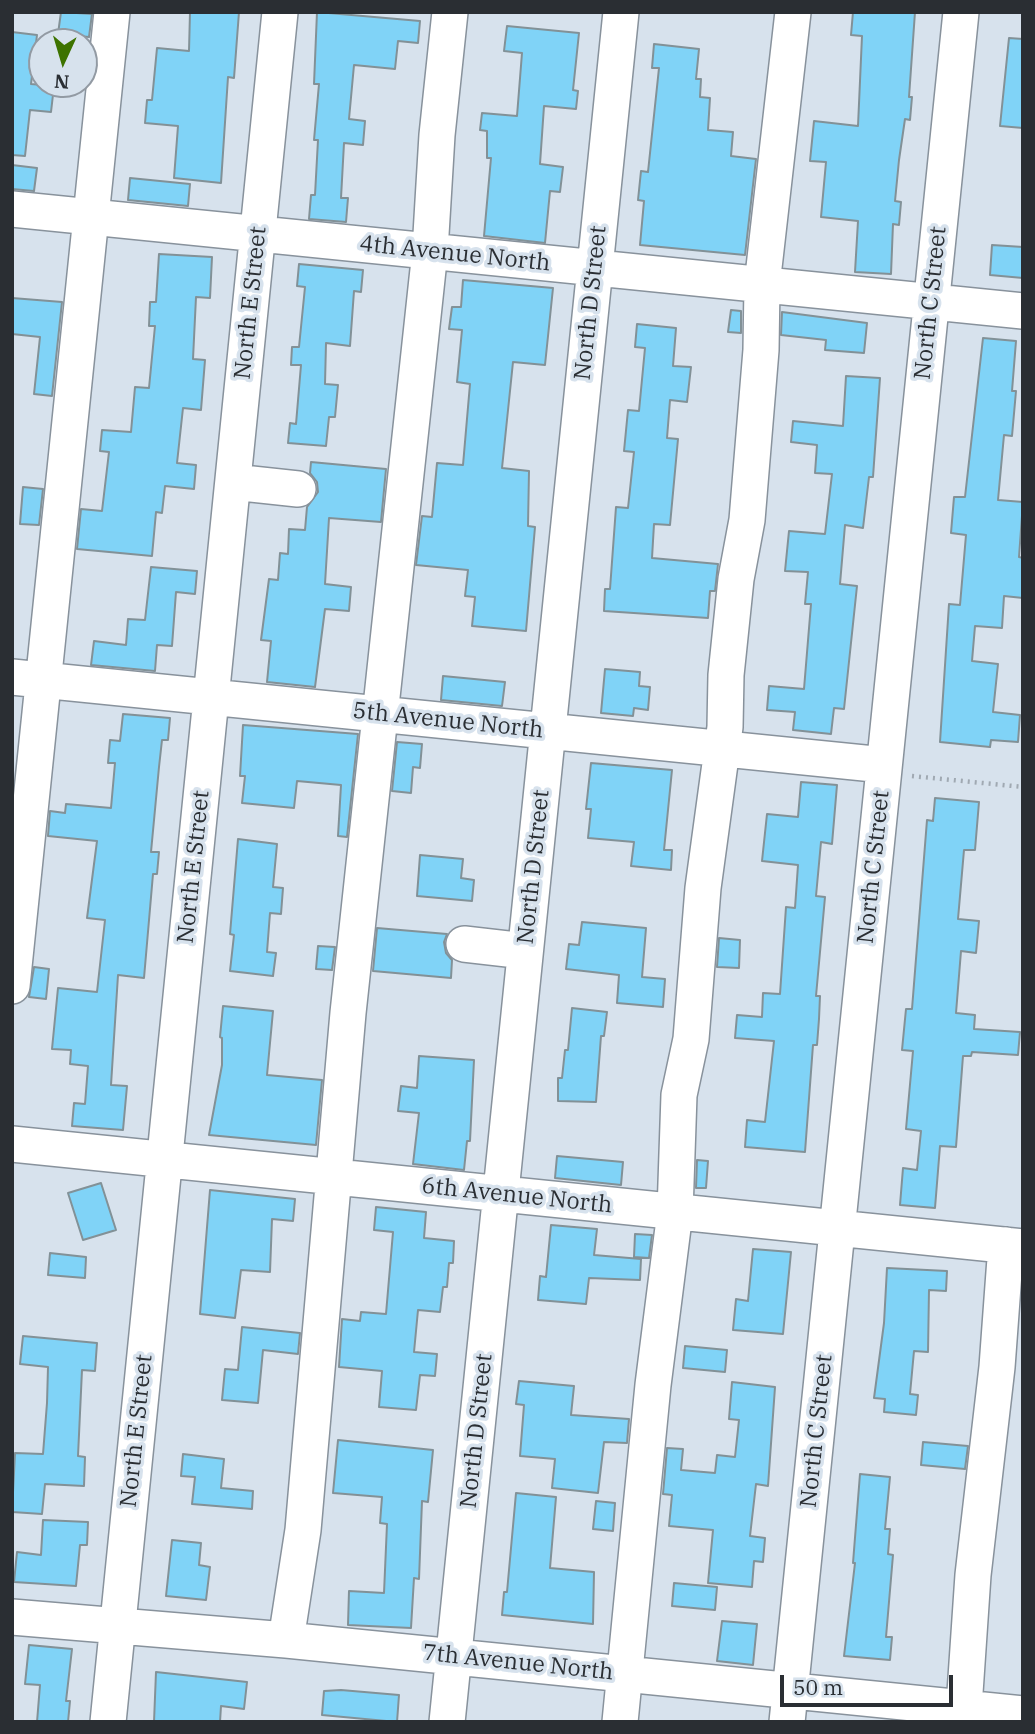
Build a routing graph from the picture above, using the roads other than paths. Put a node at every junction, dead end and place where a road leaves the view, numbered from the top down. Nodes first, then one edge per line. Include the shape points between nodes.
1 (111, 12) edge
2 (280, 12) edge
3 (450, 12) edge
4 (621, 12) edge
5 (793, 12) edge
6 (961, 12) edge
7 (12, 209) edge
8 (92, 217) junction
9 (258, 234) junction
10 (430, 251) junction
11 (595, 268) junction
12 (762, 285) junction
13 (931, 302) junction
14 (1023, 311) edge
15 (233, 481) junction
16 (298, 489) dead end
17 (28, 679) edge
18 (211, 697) junction
19 (380, 714) junction
20 (548, 731) junction
21 (722, 749) junction
22 (893, 770) junction
23 (464, 944) dead end
24 (526, 951) junction
25 (12, 986) edge
26 (12, 1144) edge
27 (164, 1160) junction
28 (333, 1177) junction
29 (501, 1194) junction
30 (675, 1212) junction
31 (837, 1228) junction
32 (1014, 1246) edge
33 (12, 1617) edge
34 (118, 1628) junction
35 (286, 1640) junction
36 (454, 1657) junction
37 (625, 1674) junction
38 (789, 1706) edge
39 (1023, 1714) edge
40 (964, 1715) edge
41 (108, 1722) edge
42 (447, 1722) edge
43 (620, 1722) edge

1 - 8 street
2 - 9 street, North E Street
3 - 10 street
4 - 11 street, North D Street
5 - 12 street
6 - 13 street, North C Street
7 - 8 street, 4th Avenue North
8 - 9 street, 4th Avenue North
8 - 17 street
9 - 10 street, 4th Avenue North
9 - 15 street, North E Street
10 - 11 street, 4th Avenue North
10 - 19 street
11 - 12 street, 4th Avenue North
11 - 20 street, North D Street
12 - 13 street, 4th Avenue North
12 - 21 street via 747,520 727,661
13 - 14 street, 4th Avenue North
13 - 22 street, North C Street
15 - 16 street
15 - 18 street, North E Street
17 - 18 street, 5th Avenue North
17 - 25 street
18 - 19 street, 5th Avenue North
18 - 27 street, North E Street
19 - 20 street, 5th Avenue North
19 - 28 street
20 - 21 street, 5th Avenue North
20 - 24 street, North D Street
21 - 22 street, 5th Avenue North
21 - 30 street via 703,888 691,1039 679,1095
22 - 31 street, North C Street
23 - 24 street
24 - 29 street, North D Street
26 - 27 street, 6th Avenue North
27 - 28 street, 6th Avenue North
27 - 34 street, North E Street
28 - 29 street, 6th Avenue North
28 - 35 street via 303,1530
29 - 30 street, 6th Avenue North
29 - 36 street, North D Street
30 - 31 street, 6th Avenue North
30 - 37 street
31 - 32 street, 6th Avenue North
31 - 38 street, North C Street
32 - 40 street via 973,1575
33 - 34 street, 7th Avenue North
34 - 35 street, 7th Avenue North
34 - 41 street, North E Street
35 - 36 street, 7th Avenue North
36 - 37 street, 7th Avenue North
36 - 42 street, North D Street
37 - 38 street, 7th Avenue North
37 - 43 street
38 - 40 street, 7th Avenue North
39 - 40 street, 7th Avenue North

